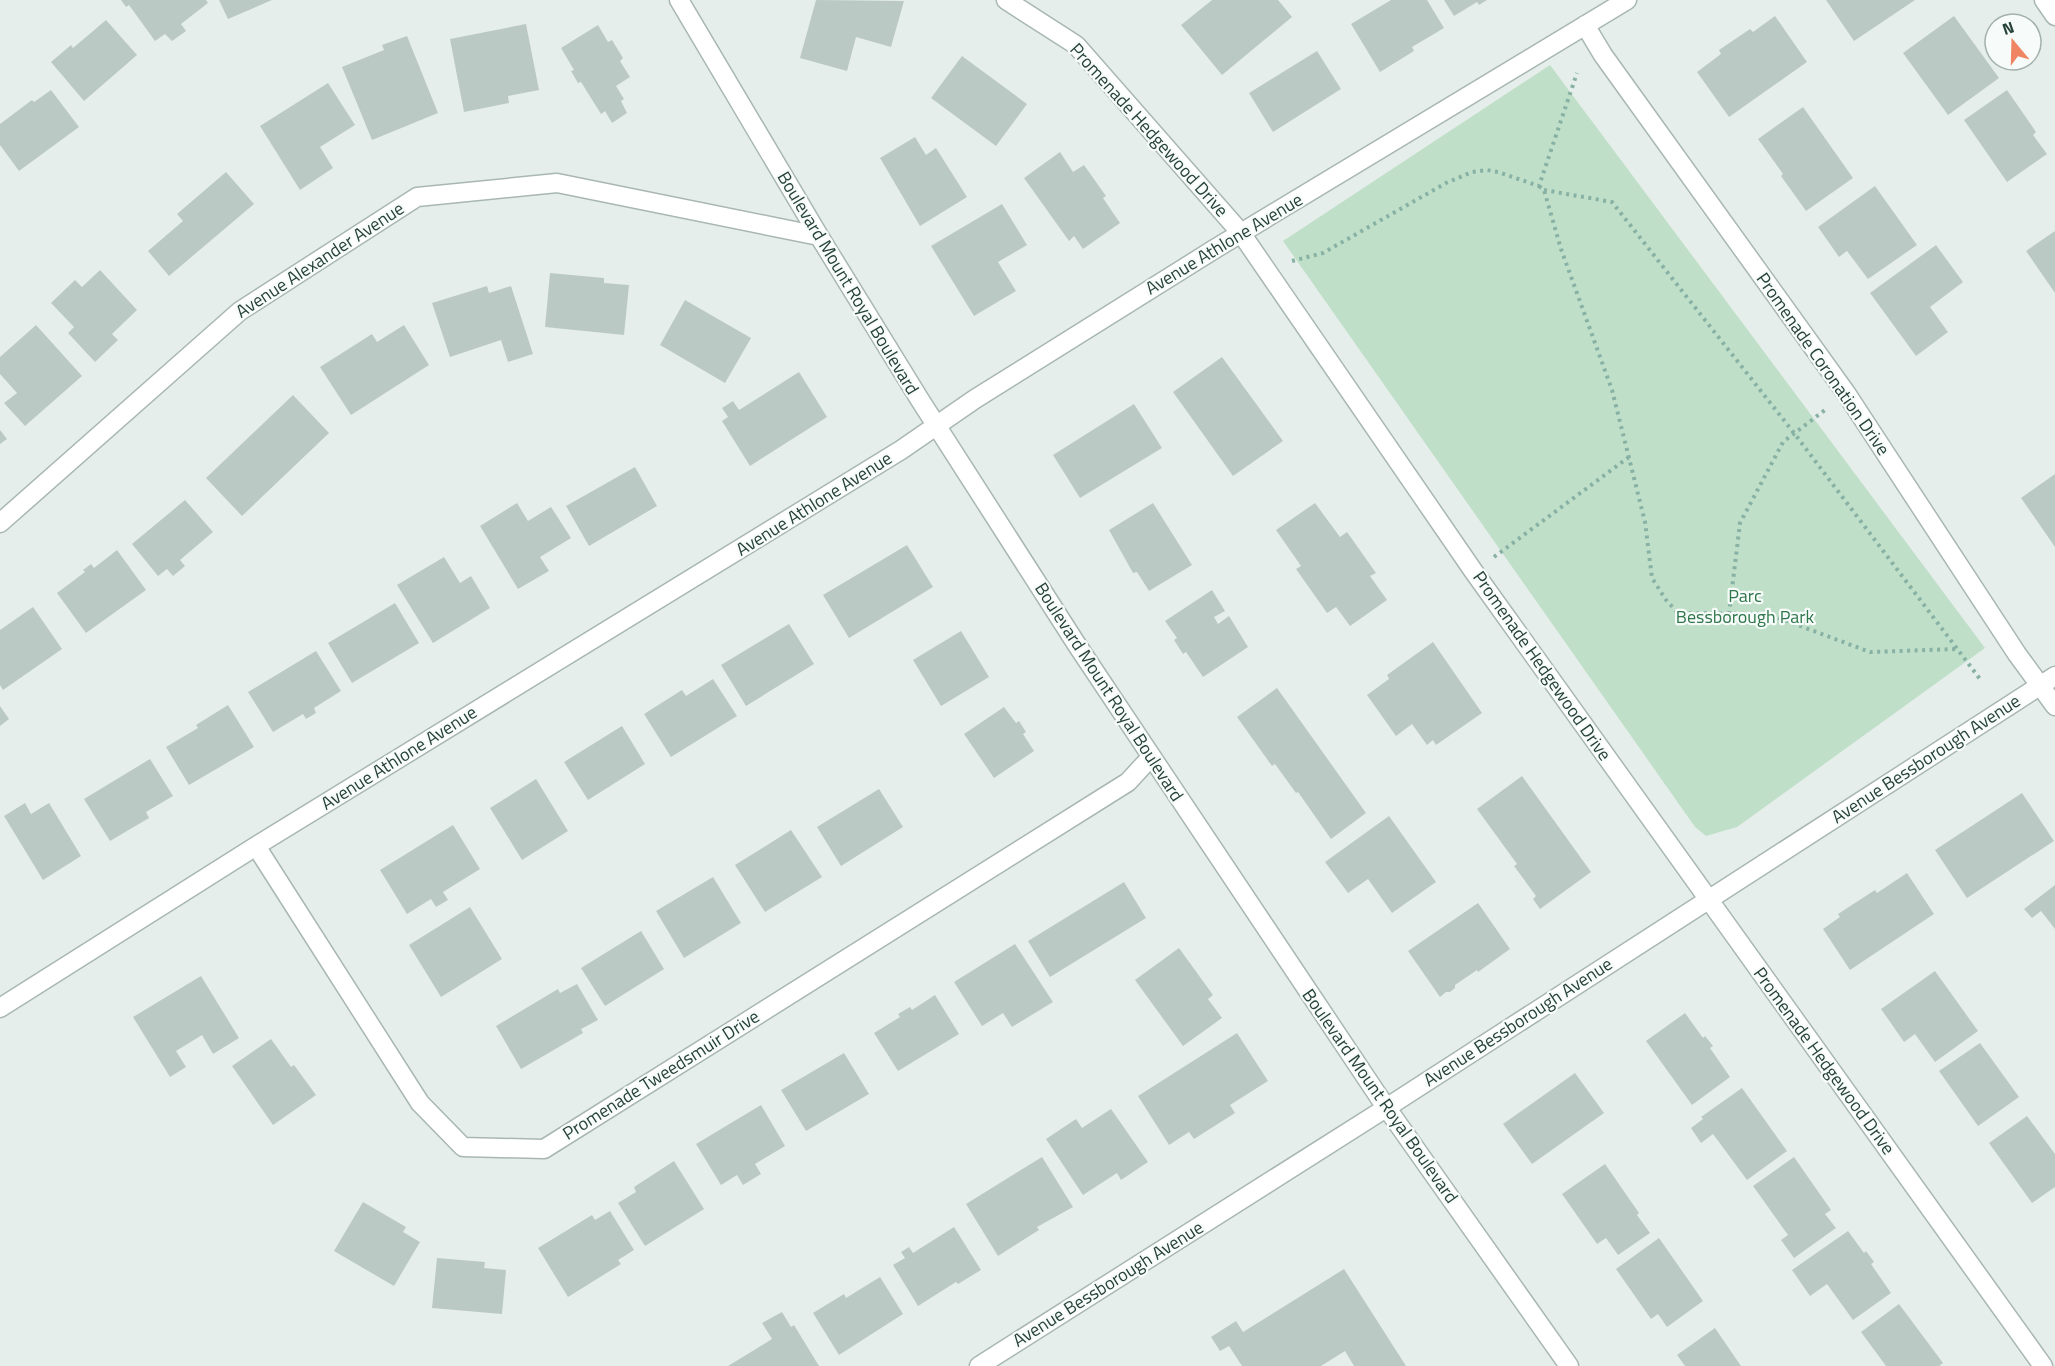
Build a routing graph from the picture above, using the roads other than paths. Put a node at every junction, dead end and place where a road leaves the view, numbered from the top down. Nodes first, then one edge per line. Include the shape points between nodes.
1 (679, 0) edge
2 (1006, 0) edge
3 (1628, 0) edge
4 (2044, 0) edge
5 (2055, 16) edge
6 (1585, 25) junction
7 (1241, 233) junction
8 (819, 236) junction
9 (937, 426) junction
10 (0, 523) edge
11 (2048, 681) edge
12 (2055, 706) edge
13 (1151, 757) junction
14 (256, 846) junction
15 (1708, 900) junction
16 (0, 1008) edge
17 (1386, 1108) junction
18 (979, 1366) edge
19 (1569, 1366) edge
20 (2043, 1366) edge

1 - 8 street, Boulevard Mount Royal Boulevard
2 - 7 street, Promenade Hedgewood Drive via 1076,45
3 - 6 street, Avenue Athlone Avenue
4 - 5 street
6 - 7 street, Avenue Athlone Avenue
6 - 11 street, Promenade Coronation Drive
7 - 9 street, Avenue Athlone Avenue
7 - 15 street, Promenade Hedgewood Drive via 1474,572
8 - 9 street, Boulevard Mount Royal Boulevard
8 - 10 street, Avenue Alexander Avenue via 557,183 417,197 240,311
9 - 13 street, Boulevard Mount Royal Boulevard
9 - 14 street, Avenue Athlone Avenue
11 - 12 street, Promenade Coronation Drive
11 - 15 street, Avenue Bessborough Avenue
13 - 14 street, Promenade Tweedsmuir Drive via 1128,782 544,1149 463,1147 420,1103
13 - 17 street, Boulevard Mount Royal Boulevard
14 - 16 street, Avenue Athlone Avenue
15 - 17 street, Avenue Bessborough Avenue
15 - 20 street, Promenade Hedgewood Drive
17 - 18 street, Avenue Bessborough Avenue
17 - 19 street, Boulevard Mount Royal Boulevard

